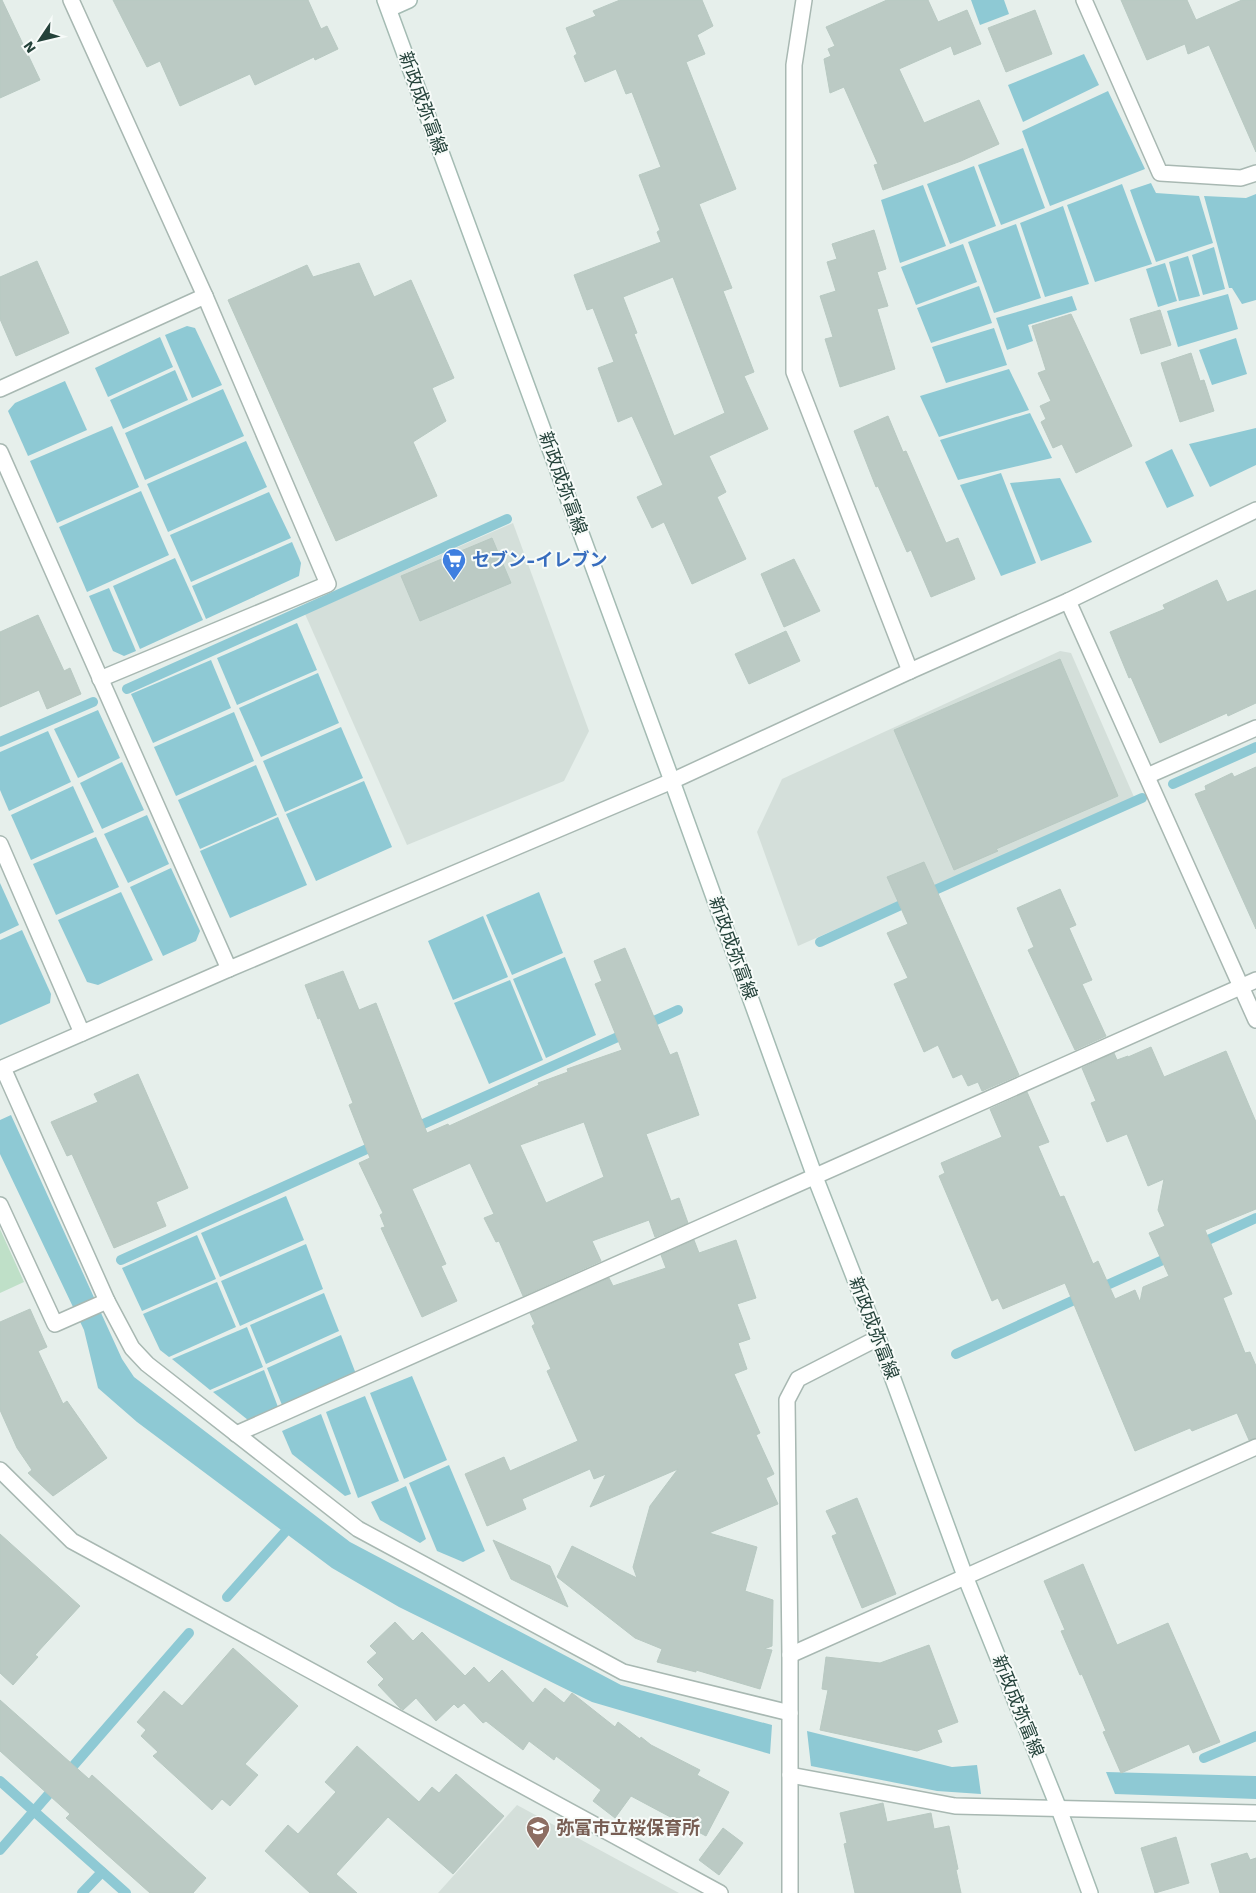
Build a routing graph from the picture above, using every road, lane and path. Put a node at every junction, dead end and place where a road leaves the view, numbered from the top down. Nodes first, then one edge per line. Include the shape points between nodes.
1 (70, 0) edge
2 (410, 0) edge
3 (804, 0) edge
4 (1084, 0) edge
5 (387, 4) edge
6 (1256, 173) edge
7 (205, 296) junction
8 (0, 389) edge
9 (0, 452) edge
10 (1256, 510) edge
11 (1068, 601) junction
12 (910, 671) junction
13 (100, 679) junction
14 (1256, 728) edge
15 (1147, 776) junction
16 (672, 781) junction
17 (0, 844) edge
18 (229, 969) junction
19 (1256, 980) edge
20 (1242, 987) junction
21 (1256, 1020) edge
22 (82, 1033) junction
23 (2, 1068) edge
24 (815, 1177) junction
25 (0, 1205) edge
26 (107, 1300) junction
27 (878, 1338) junction
28 (236, 1434) junction
29 (1256, 1447) edge
30 (0, 1470) edge
31 (965, 1576) junction
32 (790, 1655) junction
33 (790, 1713) junction
34 (790, 1775) junction
35 (1059, 1809) junction
36 (1256, 1813) edge
37 (720, 1893) edge
38 (790, 1893) edge
39 (1090, 1893) edge

1 - 7 street
2 - 5 street
3 - 12 street via 794,65 794,372
4 - 6 street via 1160,173 1241,178
5 - 16 street, 新政成弥富線
7 - 8 street
7 - 13 street via 328,584
9 - 13 street
10 - 11 street
11 - 12 street
11 - 15 street
12 - 16 street
13 - 18 street
14 - 15 street
15 - 20 street
16 - 18 street
16 - 24 street, 新政成弥富線
17 - 22 street
18 - 22 street
19 - 20 street
20 - 21 street
20 - 24 street
22 - 23 street
23 - 26 street
24 - 27 street, 新政成弥富線
24 - 28 street
25 - 26 street via 55,1324
26 - 28 street via 132,1348 147,1364
27 - 31 street, 新政成弥富線
27 - 32 street via 798,1379 787,1400
28 - 33 street via 358,1529 623,1672
29 - 31 street
30 - 37 street via 72,1541
31 - 32 street
31 - 35 street, 新政成弥富線
32 - 33 street
33 - 34 street
34 - 35 street via 955,1806
34 - 38 street
35 - 36 street
35 - 39 street, 新政成弥富線

